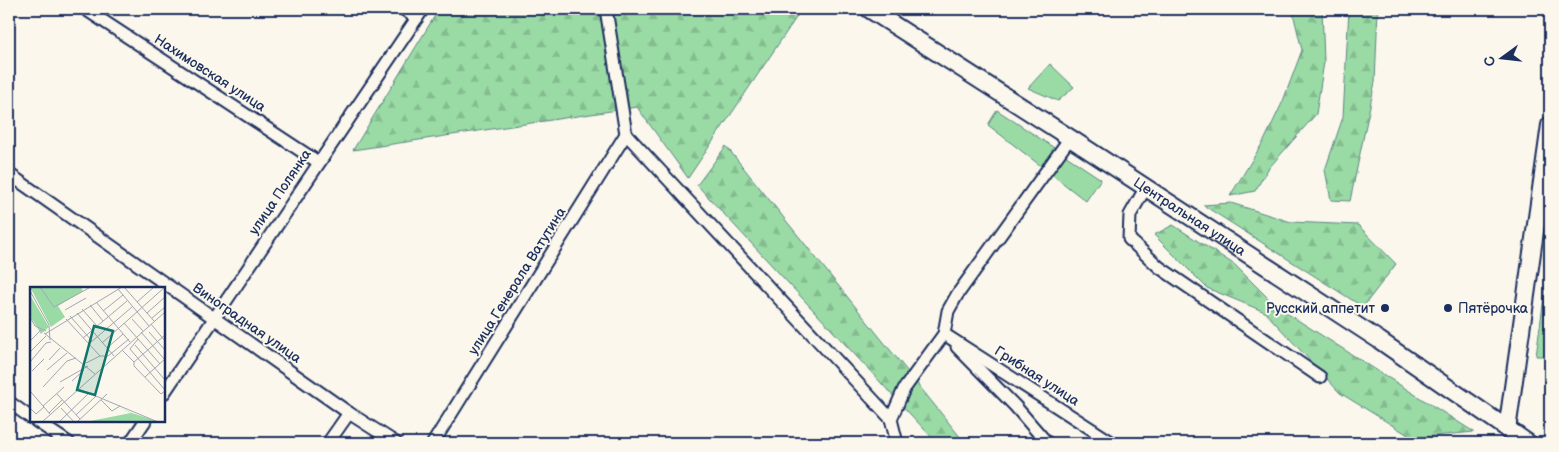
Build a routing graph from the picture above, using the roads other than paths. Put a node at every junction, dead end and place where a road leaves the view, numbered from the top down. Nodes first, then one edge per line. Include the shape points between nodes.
1 (85, 9) edge
2 (403, 9) edge
3 (606, 9) edge
4 (869, 9) edge
5 (420, 13) edge
6 (1550, 125) edge
7 (626, 134) junction
8 (1070, 138) junction
9 (1548, 151) edge
10 (318, 162) junction
11 (9, 174) edge
12 (1146, 187) junction
13 (215, 318) junction
14 (944, 334) junction
15 (1320, 377) dead end
16 (165, 392) edge
17 (9, 402) edge
18 (349, 413) junction
19 (30, 417) edge
20 (890, 419) junction
21 (38, 422) edge
22 (144, 422) edge
23 (1507, 430) junction
24 (69, 443) edge
25 (130, 443) edge
26 (328, 443) edge
27 (396, 443) edge
28 (433, 443) edge
29 (897, 443) edge
30 (1047, 443) edge
31 (1113, 443) edge
32 (1528, 443) edge

1 - 10 street, Нахимовская улица
2 - 5 street
3 - 7 street
4 - 8 main road, Центральная улица
5 - 10 street, улица Полянка
6 - 9 main road
7 - 20 street
7 - 28 street, улица Генерала Ватутина
8 - 12 main road, Центральная улица
8 - 14 street via 957,295 948,311
9 - 23 main road
10 - 13 street, улица Полянка
11 - 13 street, Виноградная улица
12 - 15 street via 1130,215 1129,239 1159,267
12 - 23 main road, Центральная улица via 1379,340
13 - 16 street, улица Полянка
13 - 18 street, Виноградная улица
14 - 20 street via 904,389
14 - 30 street
14 - 31 street, Грибная улица
17 - 19 street
18 - 26 street
18 - 27 street, Виноградная улица
20 - 29 street
21 - 24 street
22 - 25 street
23 - 32 main road, Центральная улица

